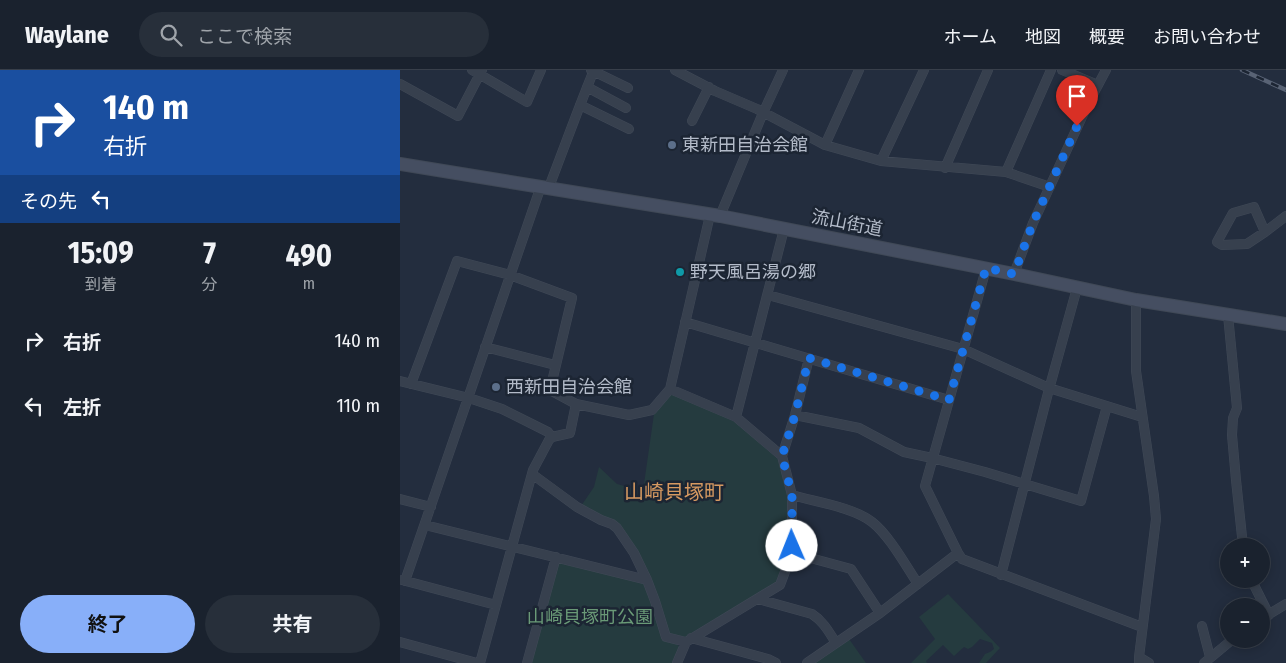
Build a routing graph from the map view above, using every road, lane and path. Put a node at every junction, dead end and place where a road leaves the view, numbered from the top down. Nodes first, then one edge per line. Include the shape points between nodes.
1 (541, 70) edge
2 (593, 70) edge
3 (675, 70) edge
4 (783, 70) edge
5 (859, 70) edge
6 (924, 70) edge
7 (988, 70) edge
8 (1051, 70) edge
9 (1062, 70) edge
10 (1106, 70) edge
11 (478, 72) edge
12 (400, 84) edge
13 (1098, 85) junction
14 (587, 88) junction
15 (628, 88) dead end
16 (709, 88) junction
17 (580, 105) junction
18 (626, 108) dead end
19 (763, 113) junction
20 (692, 121) dead end
21 (628, 129) dead end
22 (825, 145) junction
23 (881, 161) junction
24 (400, 164) edge
25 (946, 168) junction
26 (1006, 172) junction
27 (545, 187) junction
28 (1050, 187) junction
29 (715, 215) junction
30 (1286, 216) edge
31 (784, 229) junction
32 (1265, 232) junction
33 (986, 268) junction
34 (1014, 274) junction
35 (510, 275) junction
36 (1077, 288) junction
37 (768, 295) junction
38 (1136, 300) junction
39 (1228, 315) junction
40 (686, 322) junction
41 (1286, 324) edge
42 (755, 343) junction
43 (485, 347) junction
44 (962, 349) junction
45 (809, 358) junction
46 (555, 365) junction
47 (400, 381) edge
48 (412, 384) junction
49 (1049, 388) junction
50 (670, 389) junction
51 (469, 398) junction
52 (949, 400) junction
53 (576, 404) junction
54 (1107, 406) junction
55 (795, 415) junction
56 (736, 417) junction
57 (1142, 417) junction
58 (552, 437) junction
59 (782, 456) junction
60 (932, 458) junction
61 (532, 474) junction
62 (1024, 484) junction
63 (792, 495) junction
64 (400, 499) edge
65 (431, 507) junction
66 (425, 525) junction
67 (1242, 538) edge
68 (512, 548) junction
69 (792, 553) junction
70 (958, 553) junction
71 (556, 557) junction
72 (1001, 575) junction
73 (403, 580) edge
74 (647, 580) junction
75 (918, 584) junction
76 (758, 599) junction
77 (1286, 604) edge
78 (496, 605) junction
79 (880, 613) junction
80 (1270, 614) edge
81 (1202, 626) dead end
82 (1142, 627) junction
83 (688, 640) junction
84 (400, 642) edge
85 (836, 643) junction
86 (1222, 648) edge
87 (1139, 660) edge
88 (1207, 660) edge
89 (479, 663) edge
90 (527, 663) edge
91 (677, 663) edge
92 (776, 663) edge
93 (808, 663) edge
94 (1149, 663) edge

1 - 11 street via 527,102
2 - 14 street
2 - 15 street
3 - 16 street
4 - 19 street
5 - 22 street
6 - 23 street
7 - 25 street
8 - 26 street
9 - 13 street
10 - 13 street
11 - 12 street via 458,116
13 - 28 street
14 - 17 street
14 - 18 street
16 - 19 street
16 - 20 street
17 - 21 street
17 - 27 street
19 - 22 street
19 - 29 street
22 - 23 street
23 - 25 street
24 - 27 street, 流山街道
25 - 26 street
26 - 28 street
27 - 29 street, 流山街道
27 - 35 street
28 - 34 street
29 - 31 street, 流山街道
29 - 40 street
30 - 32 street
31 - 33 street, 流山街道
31 - 37 street
32 - 32 street via 1254,208 1234,213 1217,242 1222,245 1247,244
33 - 34 street, 流山街道
33 - 44 street
34 - 36 street, 流山街道
35 - 43 street
35 - 46 street via 572,298
35 - 48 street via 457,261
36 - 38 street, 流山街道
36 - 49 street
37 - 42 street
37 - 44 street
38 - 39 street, 流山街道
38 - 57 street via 1136,371
39 - 41 street, 流山街道
39 - 67 street via 1237,408 1232,418 1232,435
40 - 42 street
40 - 50 street
42 - 45 street
42 - 56 street
43 - 46 street
43 - 51 street
44 - 49 street
44 - 52 street
45 - 52 street
45 - 55 street
46 - 53 street via 550,390
47 - 48 street
48 - 51 street
49 - 54 street
49 - 62 street
50 - 53 street via 652,410 629,415
50 - 56 street
51 - 58 street via 502,408
51 - 65 street
52 - 60 street
53 - 58 street via 570,433
54 - 57 street
54 - 62 street via 1081,501
55 - 59 street
55 - 60 street via 859,428 904,452
56 - 59 street
57 - 82 street via 1156,519
58 - 61 street
59 - 63 street
60 - 62 street
60 - 70 street via 925,486
61 - 68 street
61 - 74 street via 577,507 617,528
62 - 72 street
63 - 69 street
63 - 75 street via 857,513 872,522
64 - 65 street
65 - 66 street
66 - 68 street
66 - 73 street
68 - 71 street
68 - 78 street
69 - 76 street via 780,585
69 - 79 street via 851,569
70 - 72 street via 962,560
70 - 75 street
71 - 74 street
71 - 90 street
72 - 82 street
73 - 78 street
74 - 83 street via 666,637
75 - 79 street
76 - 83 street
76 - 85 street via 812,614 825,625
77 - 80 street
78 - 89 street
79 - 85 street
81 - 88 street
82 - 87 street
83 - 91 street
83 - 92 street
84 - 89 street
85 - 93 street
86 - 88 street
87 - 94 street

